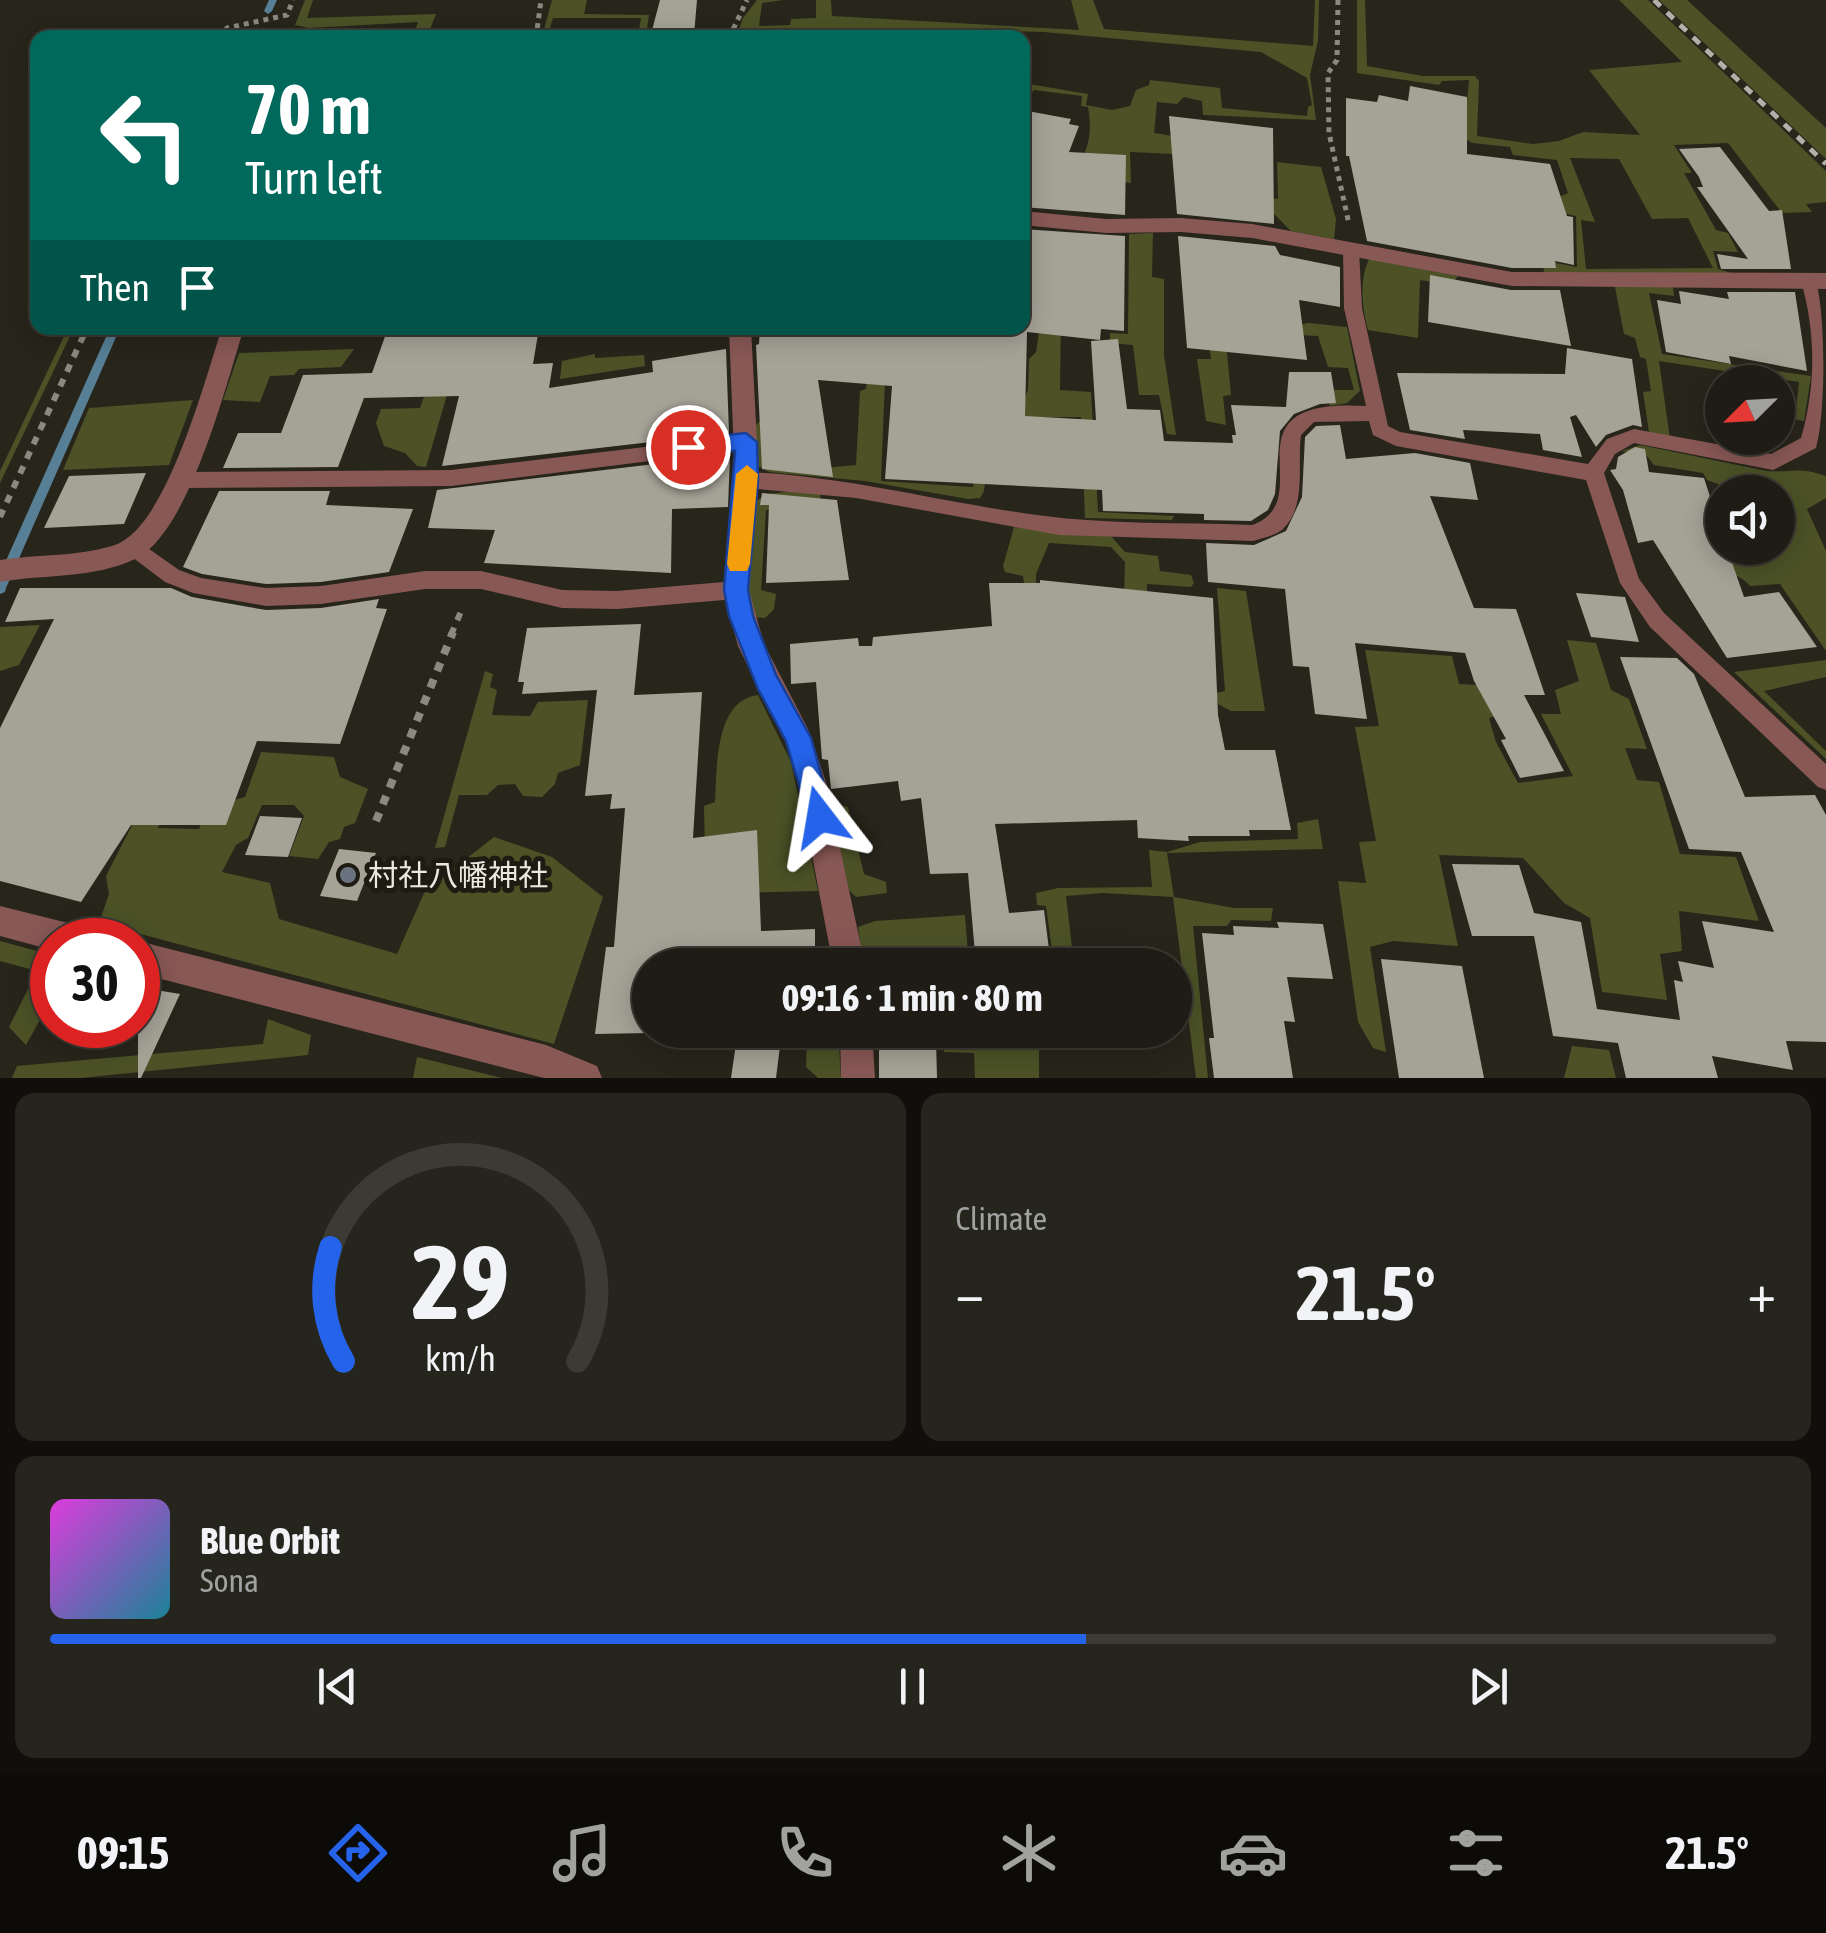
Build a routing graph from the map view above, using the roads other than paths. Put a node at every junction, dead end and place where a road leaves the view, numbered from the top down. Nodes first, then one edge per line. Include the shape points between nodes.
1 (1030, 219) edge
2 (1352, 250) junction
3 (1818, 281) edge
4 (231, 335) edge
5 (740, 335) edge
6 (1376, 414) junction
7 (746, 442) junction
8 (1594, 473) junction
9 (181, 480) junction
10 (747, 480) junction
11 (135, 548) junction
12 (11, 569) edge
13 (736, 590) junction
14 (1826, 778) edge
15 (0, 922) edge
16 (30, 930) edge
17 (846, 948) edge
18 (160, 963) edge
19 (857, 1048) edge
20 (585, 1078) edge
21 (858, 1078) edge

1 - 2 street via 1252,231
2 - 3 street via 1512,279
2 - 6 lane via 1353,308
3 - 8 lane via 1826,354 1809,443 1774,462 1634,436 1614,441
4 - 9 street
5 - 7 street
6 - 8 lane via 1380,430 1396,439
6 - 10 lane via 1306,416 1294,424 1288,502 1275,523 1253,533 1034,523 842,486
7 - 9 lane via 452,478
7 - 10 street
8 - 14 lane via 1630,582 1658,620
9 - 11 street
10 - 13 street
11 - 12 street
11 - 13 lane via 200,587 266,596 425,580 474,580 562,599
13 - 17 street via 751,646 798,738 812,782
15 - 16 street
18 - 20 street via 546,1062
19 - 21 street

